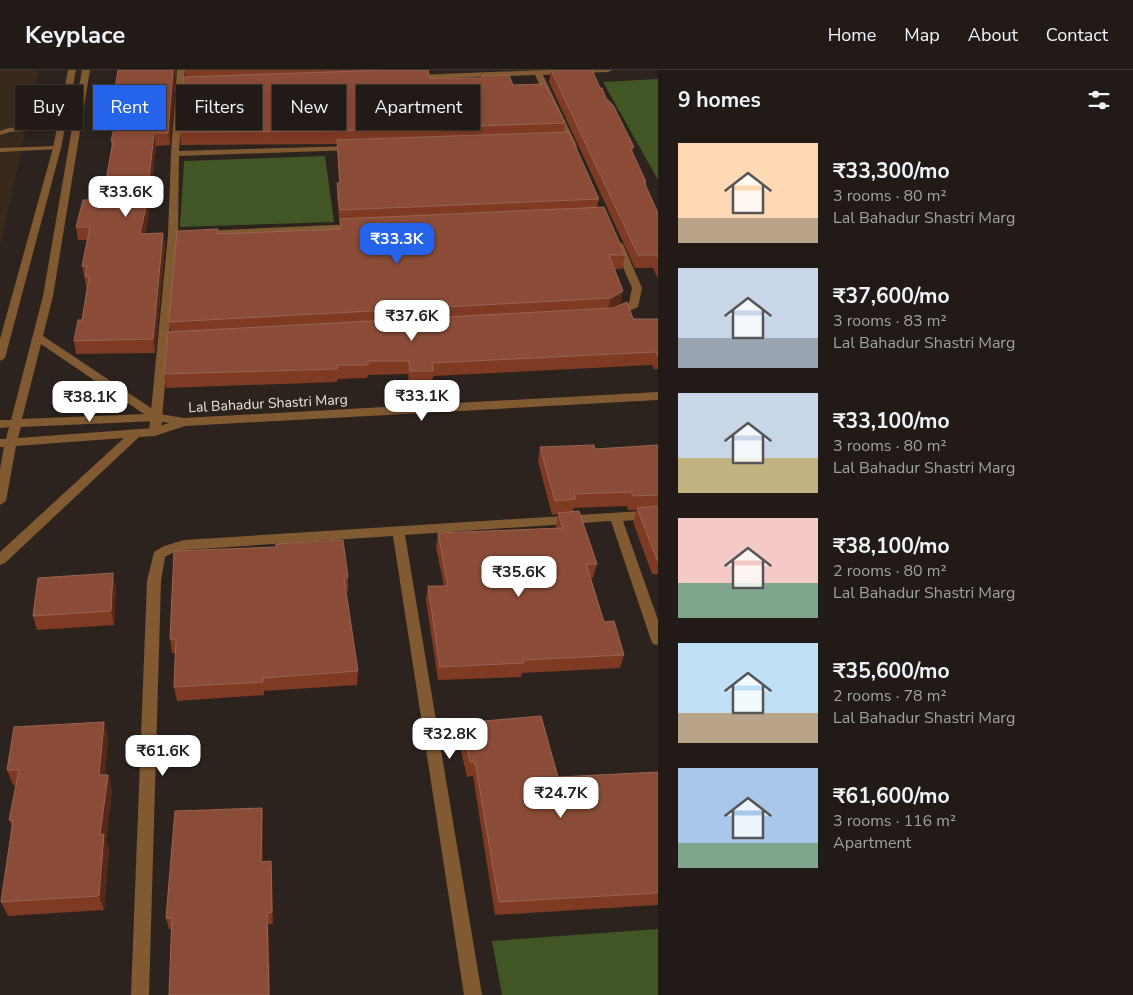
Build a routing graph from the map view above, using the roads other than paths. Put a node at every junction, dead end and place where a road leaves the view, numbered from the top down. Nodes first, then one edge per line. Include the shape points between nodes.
1 (72, 70) edge
2 (86, 70) edge
3 (180, 70) edge
4 (597, 70) edge
5 (608, 70) edge
6 (472, 73) edge
7 (538, 73) junction
8 (404, 78) edge
9 (69, 85) edge
10 (31, 130) edge
11 (60, 130) edge
12 (1, 132) edge
13 (561, 140) edge
14 (570, 140) junction
15 (56, 148) junction
16 (363, 148) edge
17 (0, 150) edge
18 (175, 154) junction
19 (578, 157) edge
20 (370, 226) edge
21 (173, 234) junction
22 (613, 234) edge
23 (600, 317) edge
24 (37, 336) junction
25 (0, 358) edge
26 (658, 396) edge
27 (157, 417) junction
28 (184, 422) junction
29 (16, 423) junction
30 (0, 424) edge
31 (155, 432) junction
32 (136, 433) junction
33 (5, 442) edge
34 (0, 500) edge
35 (658, 514) edge
36 (616, 517) junction
37 (398, 530) junction
38 (0, 560) edge
39 (658, 640) edge
40 (140, 995) edge
41 (473, 995) edge

1 - 9 street
2 - 24 street via 48,296
3 - 18 street via 185,86
4 - 5 street
4 - 7 street
6 - 7 street
6 - 8 street
7 - 14 street
10 - 12 lane
11 - 15 street
13 - 14 street
14 - 19 street
15 - 17 lane
15 - 25 street
16 - 18 street
18 - 21 street
20 - 21 street
21 - 27 street via 168,341
22 - 23 street via 637,288 634,305 610,317
24 - 27 street
24 - 29 street
26 - 28 street, Lal Bahadur Shastri Marg
27 - 28 street, Lal Bahadur Shastri Marg
27 - 29 street, Lal Bahadur Shastri Marg
27 - 31 street
28 - 31 street
29 - 30 street, Lal Bahadur Shastri Marg
29 - 33 street
31 - 32 street
32 - 33 street
32 - 38 street
33 - 34 street
35 - 36 street
36 - 37 street
36 - 39 street
37 - 40 street via 184,545 159,555 154,581
37 - 41 street

